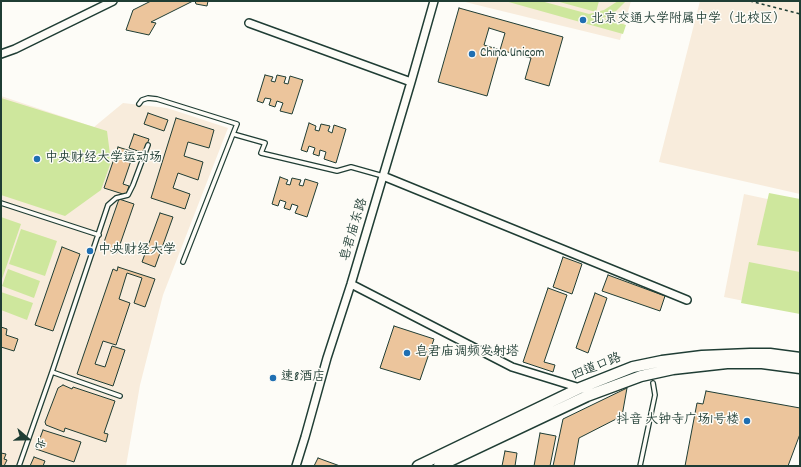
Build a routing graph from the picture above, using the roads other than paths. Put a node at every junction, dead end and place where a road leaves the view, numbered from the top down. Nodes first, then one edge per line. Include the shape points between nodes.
1 (113, 1) edge
2 (434, 1) edge
3 (249, 23) dead end
4 (1, 54) edge
5 (411, 82) junction
6 (139, 104) dead end
7 (233, 134) junction
8 (148, 145) dead end
9 (383, 176) junction
10 (1, 202) edge
11 (99, 235) junction
12 (183, 262) dead end
13 (351, 284) junction
14 (686, 300) dead end
15 (800, 358) edge
16 (800, 368) edge
17 (52, 372) junction
18 (654, 382) dead end
19 (580, 388) junction
20 (120, 396) dead end
21 (19, 466) edge
22 (296, 466) edge
23 (418, 466) edge
24 (439, 466) edge
25 (640, 466) edge

1 - 4 street
2 - 5 street, 皂君庙东路
3 - 5 street
5 - 9 street, 皂君庙东路
6 - 7 lane via 148,98 157,99 237,124
7 - 9 lane via 264,143 261,153 337,171 351,167
7 - 12 lane
8 - 11 lane via 134,185 128,195 116,198 108,205
9 - 13 street, 皂君庙东路
9 - 14 street
10 - 11 lane
11 - 17 lane
13 - 19 street via 512,367
13 - 22 street, 皂君庙东路
15 - 19 street, 四道口路 via 770,354 678,358 633,367
16 - 24 street, 四道口路 via 762,363 727,363 673,369 641,376 587,396
17 - 20 lane
17 - 21 lane
18 - 25 lane via 655,395
19 - 23 street, 四道口路

